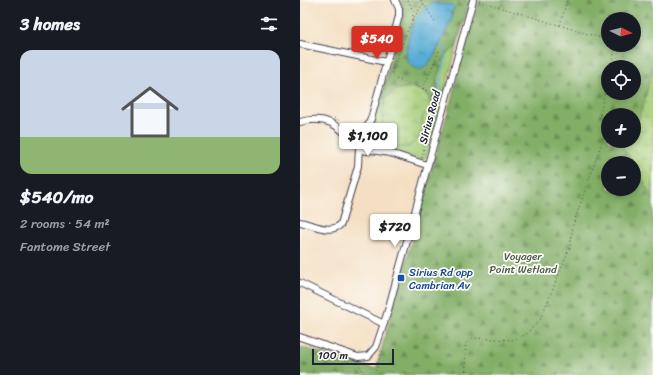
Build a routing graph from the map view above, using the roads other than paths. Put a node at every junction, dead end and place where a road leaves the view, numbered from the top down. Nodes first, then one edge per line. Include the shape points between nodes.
1 (395, 0) edge
2 (473, 0) edge
3 (300, 44) edge
4 (386, 62) junction
5 (371, 119) junction
6 (300, 122) edge
7 (347, 130) junction
8 (362, 131) junction
9 (374, 134) junction
10 (377, 141) junction
11 (358, 146) junction
12 (370, 150) junction
13 (390, 153) junction
14 (427, 165) junction
15 (358, 166) junction
16 (300, 222) edge
17 (300, 283) edge
18 (384, 324) junction
19 (300, 337) edge

1 - 4 street via 399,9 398,16
2 - 14 street, Sirius Road
3 - 4 street
4 - 5 street
5 - 8 street
5 - 9 street
6 - 7 street via 329,122
7 - 8 street
7 - 11 street
8 - 9 street
8 - 11 street via 357,139
9 - 10 street
10 - 12 street
10 - 13 street
11 - 12 street via 362,150
11 - 15 street
12 - 13 street
12 - 15 street
13 - 14 street
14 - 18 street, Sirius Road
15 - 16 street via 343,221 339,227 329,229
17 - 18 street
18 - 19 street, Sirius Road via 376,347 365,357 358,357

